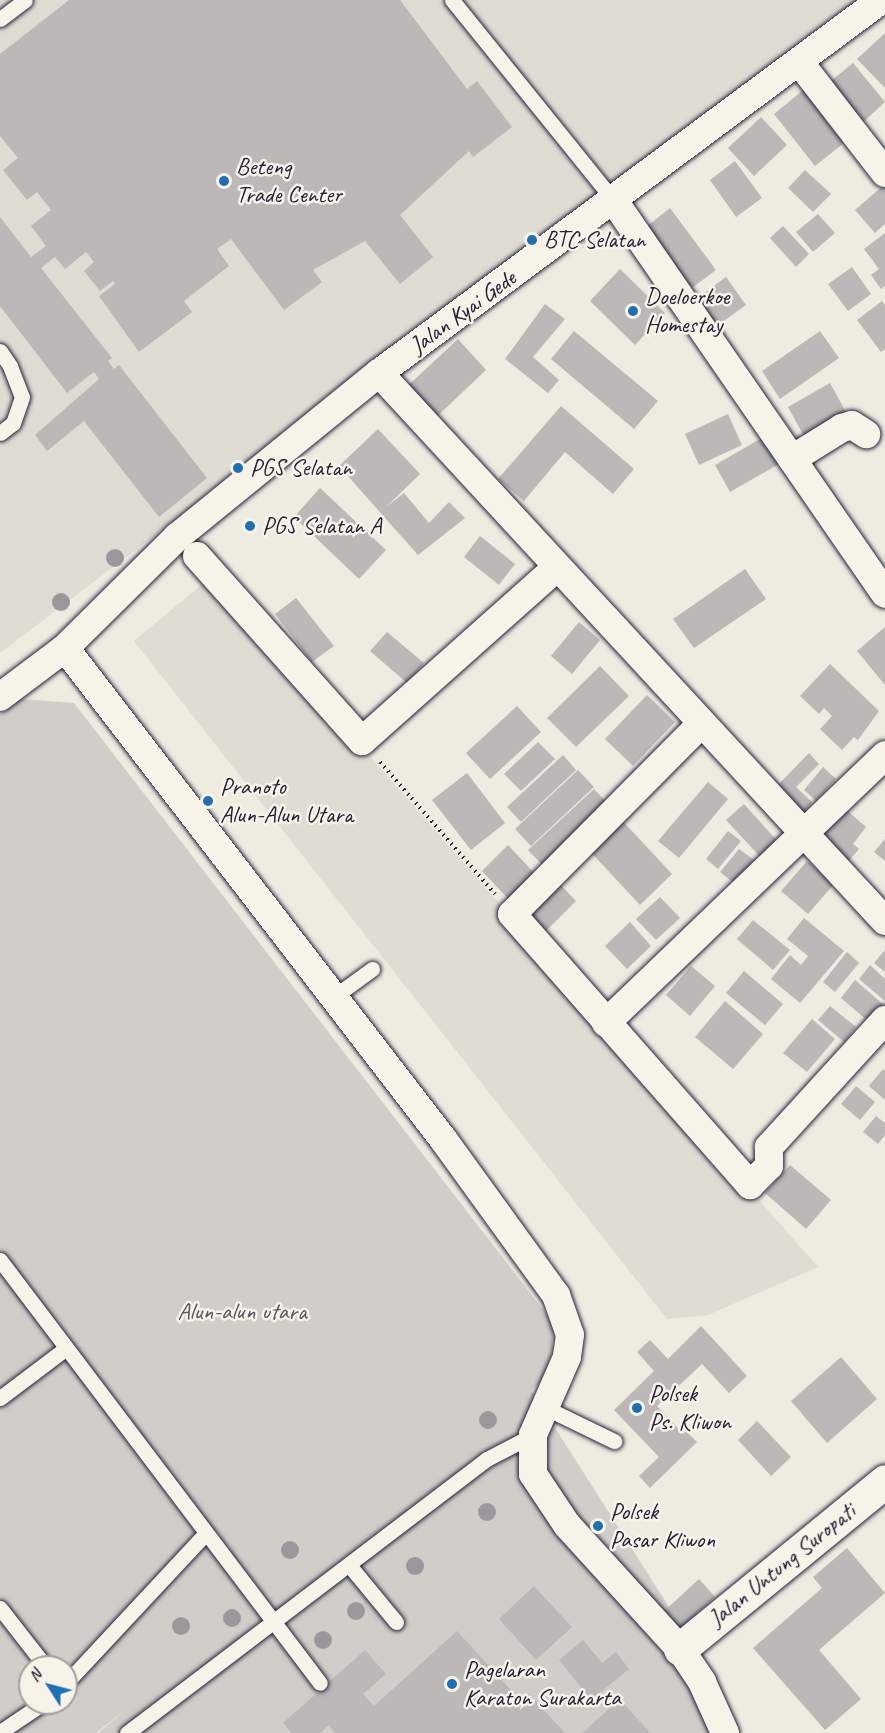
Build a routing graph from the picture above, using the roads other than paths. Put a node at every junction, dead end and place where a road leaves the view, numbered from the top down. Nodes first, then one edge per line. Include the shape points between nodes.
1 (25, 0) edge
2 (452, 0) edge
3 (881, 0) edge
4 (0, 19) edge
5 (800, 63) junction
6 (885, 173) edge
7 (614, 201) junction
8 (0, 351) edge
9 (379, 373) junction
10 (0, 433) edge
11 (866, 434) dead end
12 (792, 459) junction
13 (197, 556) dead end
14 (556, 567) junction
15 (885, 594) edge
16 (65, 648) junction
17 (0, 697) edge
18 (701, 724) junction
19 (885, 755) edge
20 (801, 834) junction
21 (885, 921) edge
22 (372, 969) dead end
23 (335, 996) junction
24 (885, 1020) edge
25 (606, 1023) junction
26 (0, 1260) edge
27 (66, 1348) junction
28 (0, 1398) edge
29 (546, 1408) junction
30 (533, 1435) junction
31 (614, 1441) dead end
32 (885, 1481) edge
33 (206, 1533) junction
34 (350, 1564) junction
35 (0, 1608) edge
36 (396, 1622) dead end
37 (275, 1624) junction
38 (680, 1649) junction
39 (37, 1655) edge
40 (78, 1670) edge
41 (320, 1683) dead end
42 (25, 1715) edge
43 (0, 1732) edge
44 (127, 1733) edge
45 (725, 1733) edge

1 - 4 lane
2 - 7 lane
3 - 5 street, Jalan Kyai Gede
5 - 6 street
5 - 7 street, Jalan Kyai Gede
7 - 9 street, Jalan Kyai Gede
7 - 12 street
8 - 10 lane via 22,397 13,423
9 - 14 street
9 - 16 street, Jalan Kyai Gede via 177,537
11 - 12 street via 852,425
12 - 15 street
13 - 14 street via 362,741
14 - 18 street
16 - 17 street, Jalan Kyai Gede
16 - 23 street
18 - 20 street
18 - 25 street via 512,914
19 - 20 street
20 - 21 street
20 - 25 street
22 - 23 lane
23 - 29 street via 556,1295 570,1335 567,1358
24 - 25 street via 769,1147 770,1166 750,1185
26 - 27 lane
27 - 28 lane
27 - 33 lane
29 - 30 street
29 - 31 lane
30 - 34 lane via 488,1459
30 - 38 street via 533,1474 544,1495
32 - 38 street, Jalan Untung Suropati
33 - 37 lane
33 - 40 lane
34 - 36 lane
34 - 37 lane
35 - 39 lane
37 - 41 lane
37 - 44 lane
38 - 45 street via 702,1682
42 - 43 lane

